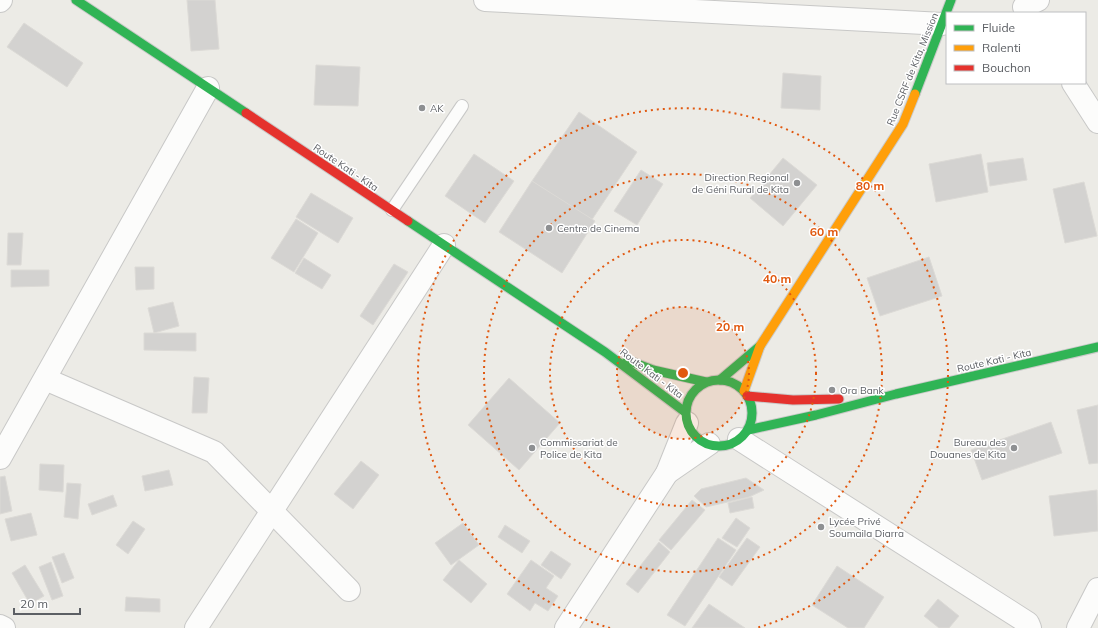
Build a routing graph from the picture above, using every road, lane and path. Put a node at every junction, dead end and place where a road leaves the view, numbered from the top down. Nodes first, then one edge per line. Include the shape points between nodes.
1 (76, 0) edge
2 (485, 0) edge
3 (951, 0) edge
4 (947, 12) edge
5 (946, 15) edge
6 (943, 24) junction
7 (1074, 84) edge
8 (208, 88) junction
9 (462, 106) dead end
10 (1098, 122) edge
11 (392, 210) junction
12 (444, 245) junction
13 (760, 346) junction
14 (1098, 347) edge
15 (605, 352) junction
16 (45, 379) junction
17 (720, 380) junction
18 (706, 382) junction
19 (746, 394) junction
20 (896, 394) junction
21 (686, 417) junction
22 (744, 434) junction
23 (709, 444) junction
24 (3, 447) edge
25 (667, 473) junction
26 (272, 511) junction
27 (1098, 589) edge
28 (349, 590) dead end
29 (0, 626) edge
30 (4, 628) edge
31 (196, 628) edge
32 (566, 628) edge
33 (1030, 628) edge
34 (1078, 628) edge

1 - 8 main road, Route Kati - Kita
2 - 6 street
3 - 4 main road, Rue CSRF de Kita, Mission
5 - 6 main road, Rue CSRF de Kita, Mission
6 - 13 main road, Rue CSRF de Kita, Mission via 903,124
7 - 10 street
8 - 11 main road, Route Kati - Kita
8 - 16 street
9 - 11 lane
11 - 12 main road, Route Kati - Kita
12 - 15 main road, Route Kati - Kita
12 - 26 street
13 - 17 main road
13 - 19 main road
14 - 20 main road, Route Kati - Kita
15 - 18 main road, Route Kati - Kita via 653,370
15 - 21 main road, Route Kati - Kita
16 - 24 street
16 - 26 street via 214,452
17 - 18 main road, Route Kati - Kita
17 - 19 main road, Route Kati - Kita via 733,383
18 - 21 main road, Route Kati - Kita via 695,390 688,400
19 - 20 main road, Route Kati - Kita via 772,400 818,401
19 - 22 main road via 751,404 752,417
20 - 22 main road, Route Kati - Kita
21 - 23 main road, Route Kati - Kita via 693,434 702,442
21 - 25 street
22 - 23 main road, Route Kati - Kita via 728,445
22 - 33 street via 1028,623
23 - 25 street
25 - 32 street
26 - 28 street
26 - 31 street
27 - 34 street
29 - 30 street

